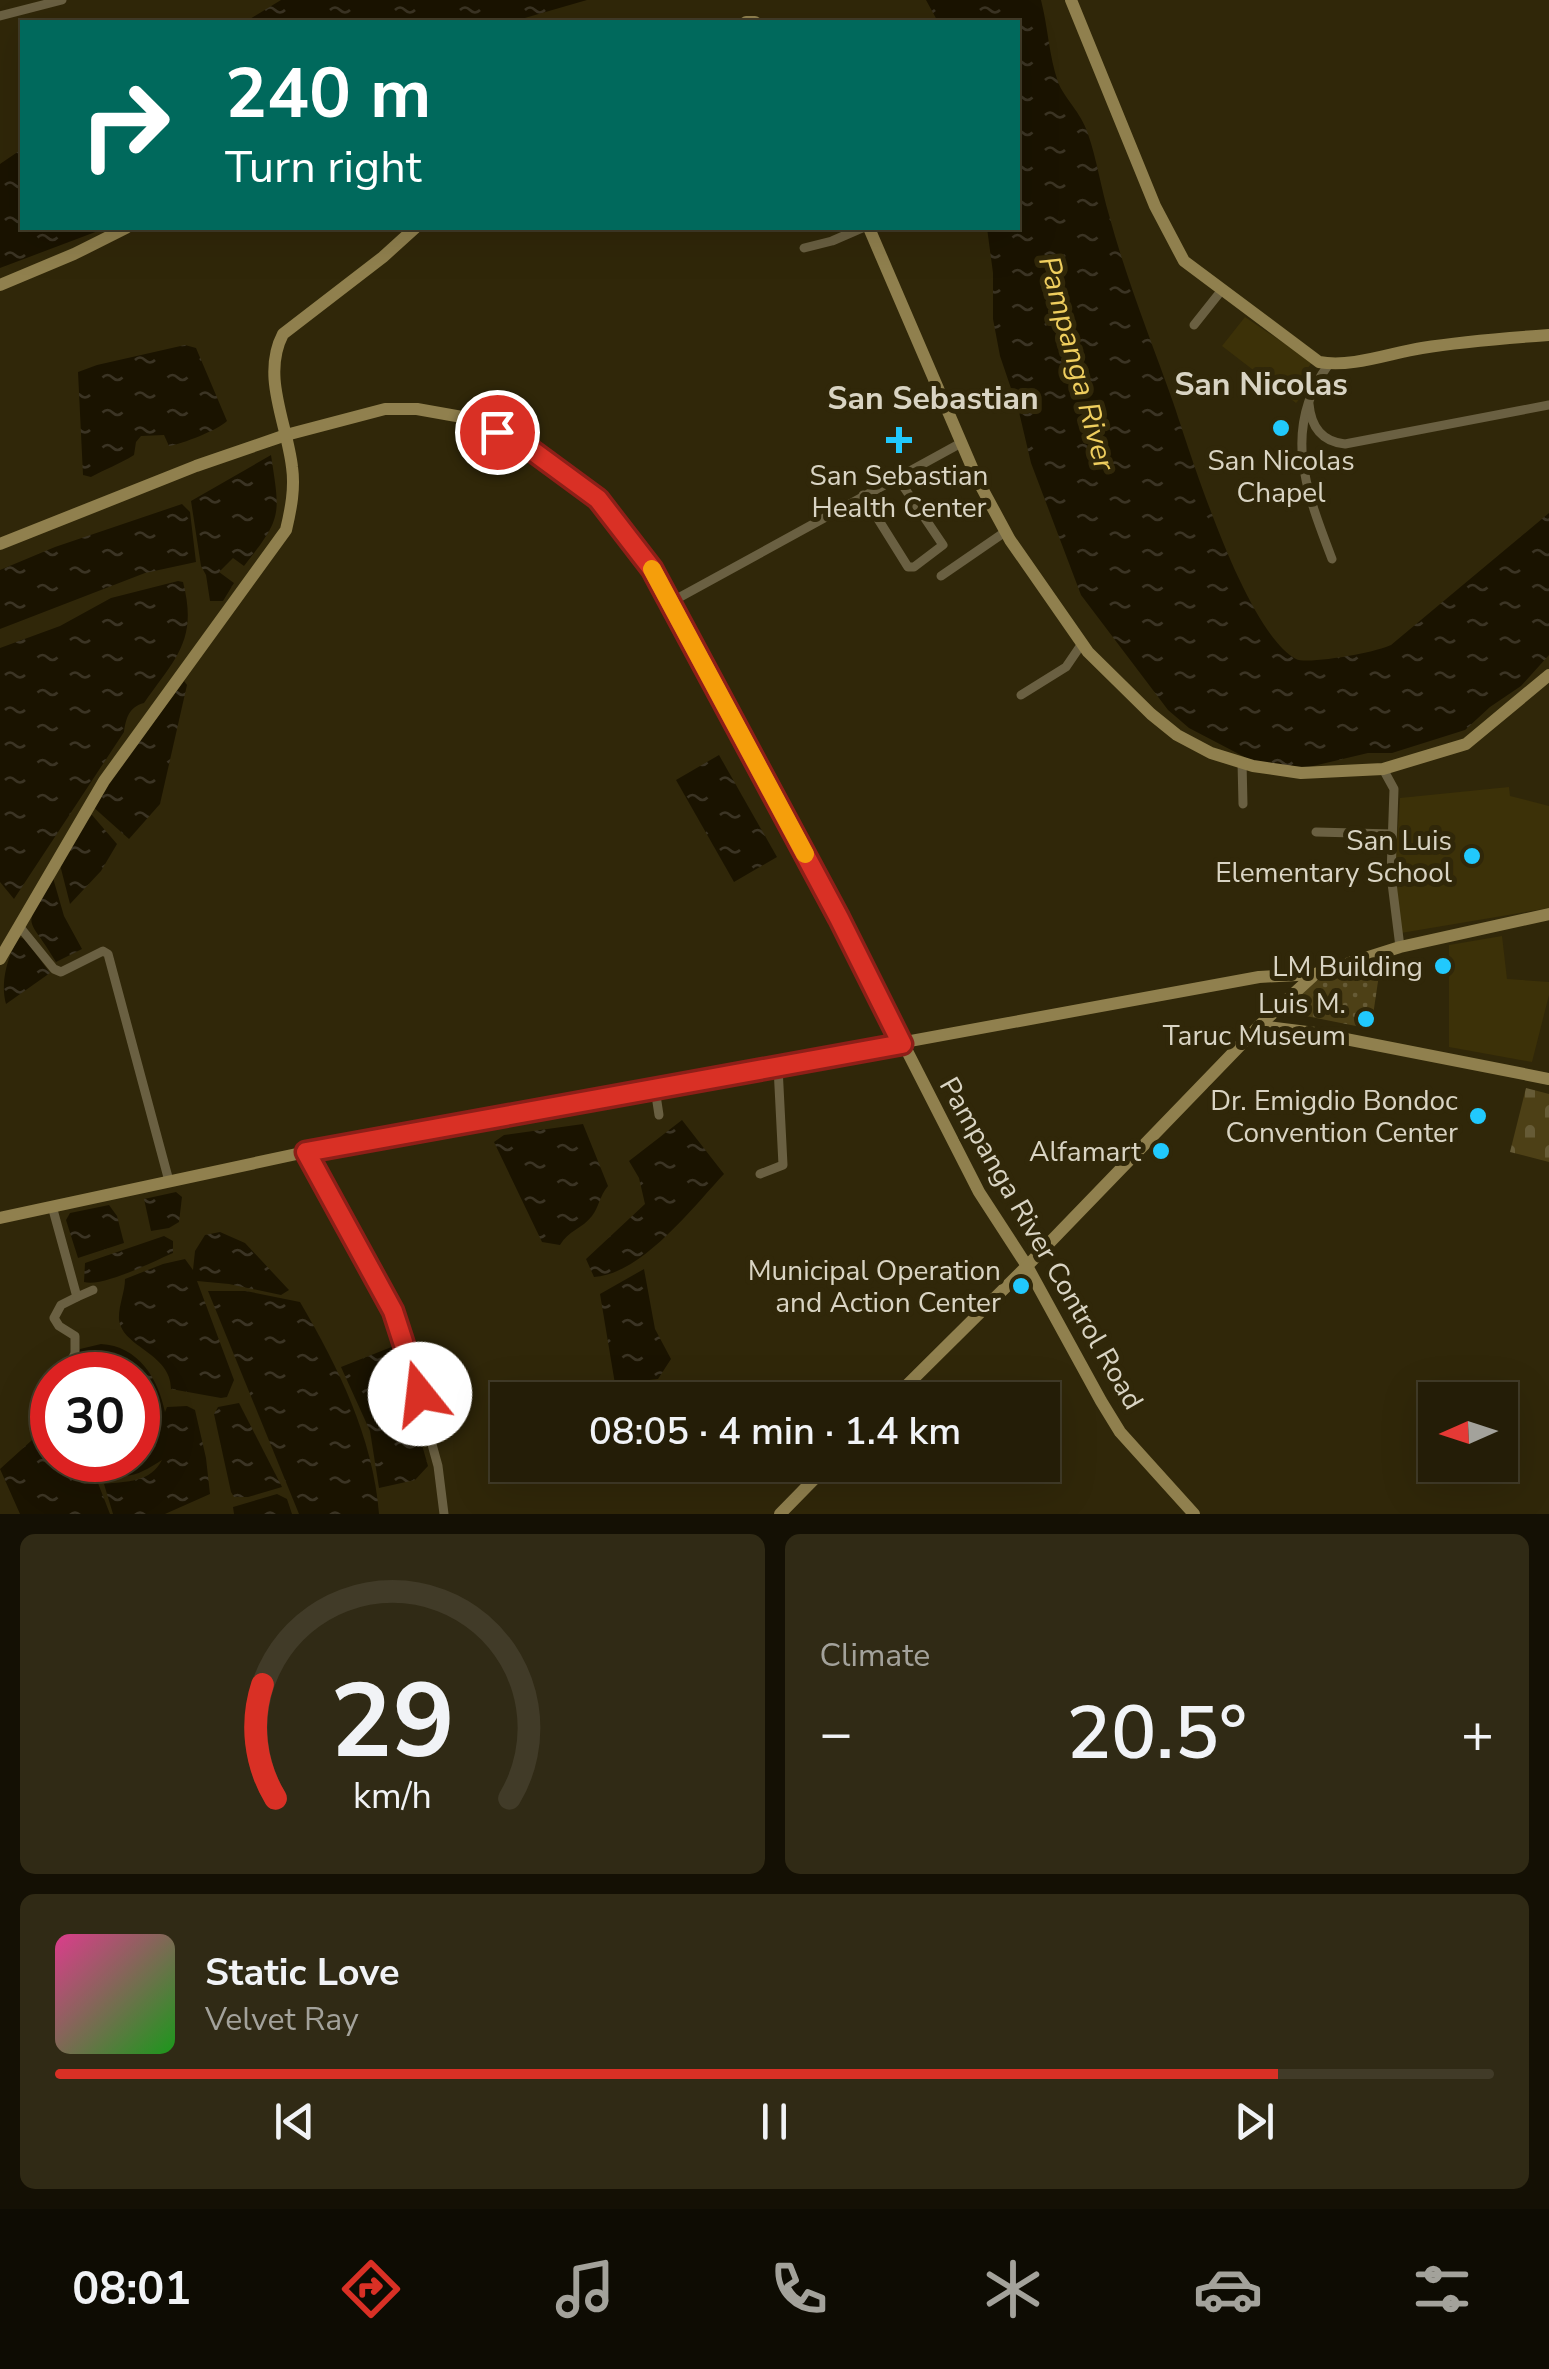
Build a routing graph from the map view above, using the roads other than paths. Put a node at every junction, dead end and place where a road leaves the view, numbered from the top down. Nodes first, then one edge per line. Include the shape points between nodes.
1 (62, 0) edge
2 (1072, 0) edge
3 (0, 16) edge
4 (122, 230) edge
5 (413, 230) edge
6 (860, 230) edge
7 (866, 230) edge
8 (804, 248) dead end
9 (0, 285) edge
10 (1221, 291) junction
11 (1194, 324) dead end
12 (1549, 335) edge
13 (1330, 364) junction
14 (1309, 404) junction
15 (1549, 405) edge
16 (286, 435) junction
17 (961, 443) junction
18 (897, 477) junction
19 (863, 496) junction
20 (1006, 532) junction
21 (0, 544) edge
22 (1332, 559) dead end
23 (941, 576) dead end
24 (671, 602) junction
25 (1081, 645) junction
26 (1549, 676) edge
27 (1022, 694) dead end
28 (1242, 762) junction
29 (1383, 769) junction
30 (1243, 804) dead end
31 (1316, 832) dead end
32 (1392, 834) junction
33 (1549, 914) edge
34 (19, 926) junction
35 (1400, 947) junction
36 (0, 960) edge
37 (1316, 974) junction
38 (1259, 1026) junction
39 (902, 1044) junction
40 (778, 1067) junction
41 (1549, 1079) edge
42 (655, 1089) junction
43 (659, 1114) dead end
44 (306, 1152) junction
45 (760, 1174) dead end
46 (169, 1181) junction
47 (52, 1206) junction
48 (0, 1218) edge
49 (1028, 1266) junction
50 (93, 1290) dead end
51 (78, 1298) junction
52 (75, 1352) edge
53 (910, 1382) edge
54 (811, 1482) edge
55 (444, 1514) edge
56 (780, 1514) edge
57 (1194, 1514) edge

1 - 3 street
2 - 10 street via 1155,206 1184,261
4 - 9 street
5 - 16 street via 283,334 273,352
6 - 8 street
7 - 17 street
10 - 11 street
10 - 13 street
12 - 13 street
13 - 14 street
14 - 15 street via 1318,433 1345,444
14 - 22 street via 1302,461
16 - 21 street, Pampanga River Control Road
16 - 24 street, Pampanga River Control Road via 385,409 462,418 497,432 598,499
16 - 34 street via 293,468 286,530 104,781
17 - 18 street
17 - 20 street
18 - 19 street
18 - 19 street via 944,544 914,567 908,568
19 - 24 street
20 - 23 street
20 - 25 street
24 - 39 street, Pampanga River Control Road
25 - 27 street via 1066,667
25 - 28 street via 1177,735
26 - 29 street via 1466,744
28 - 29 street via 1301,772
28 - 30 street
29 - 32 street via 1394,788
31 - 32 street
32 - 35 street
33 - 35 street
34 - 36 street
34 - 46 street via 61,972 108,954
35 - 37 street
37 - 38 street
37 - 39 street via 1259,978
38 - 41 street
38 - 49 street
39 - 40 street
39 - 49 street, Pampanga River Control Road via 979,1192
40 - 42 street
40 - 45 street via 783,1165
42 - 43 street
42 - 44 street
44 - 46 street
44 - 55 street via 396,1318 438,1466
46 - 47 street
47 - 48 street
47 - 51 street
49 - 53 street
49 - 57 street, Pampanga River Control Road via 1120,1432
50 - 51 street
51 - 52 street via 61,1305 54,1318 75,1336
54 - 56 street

